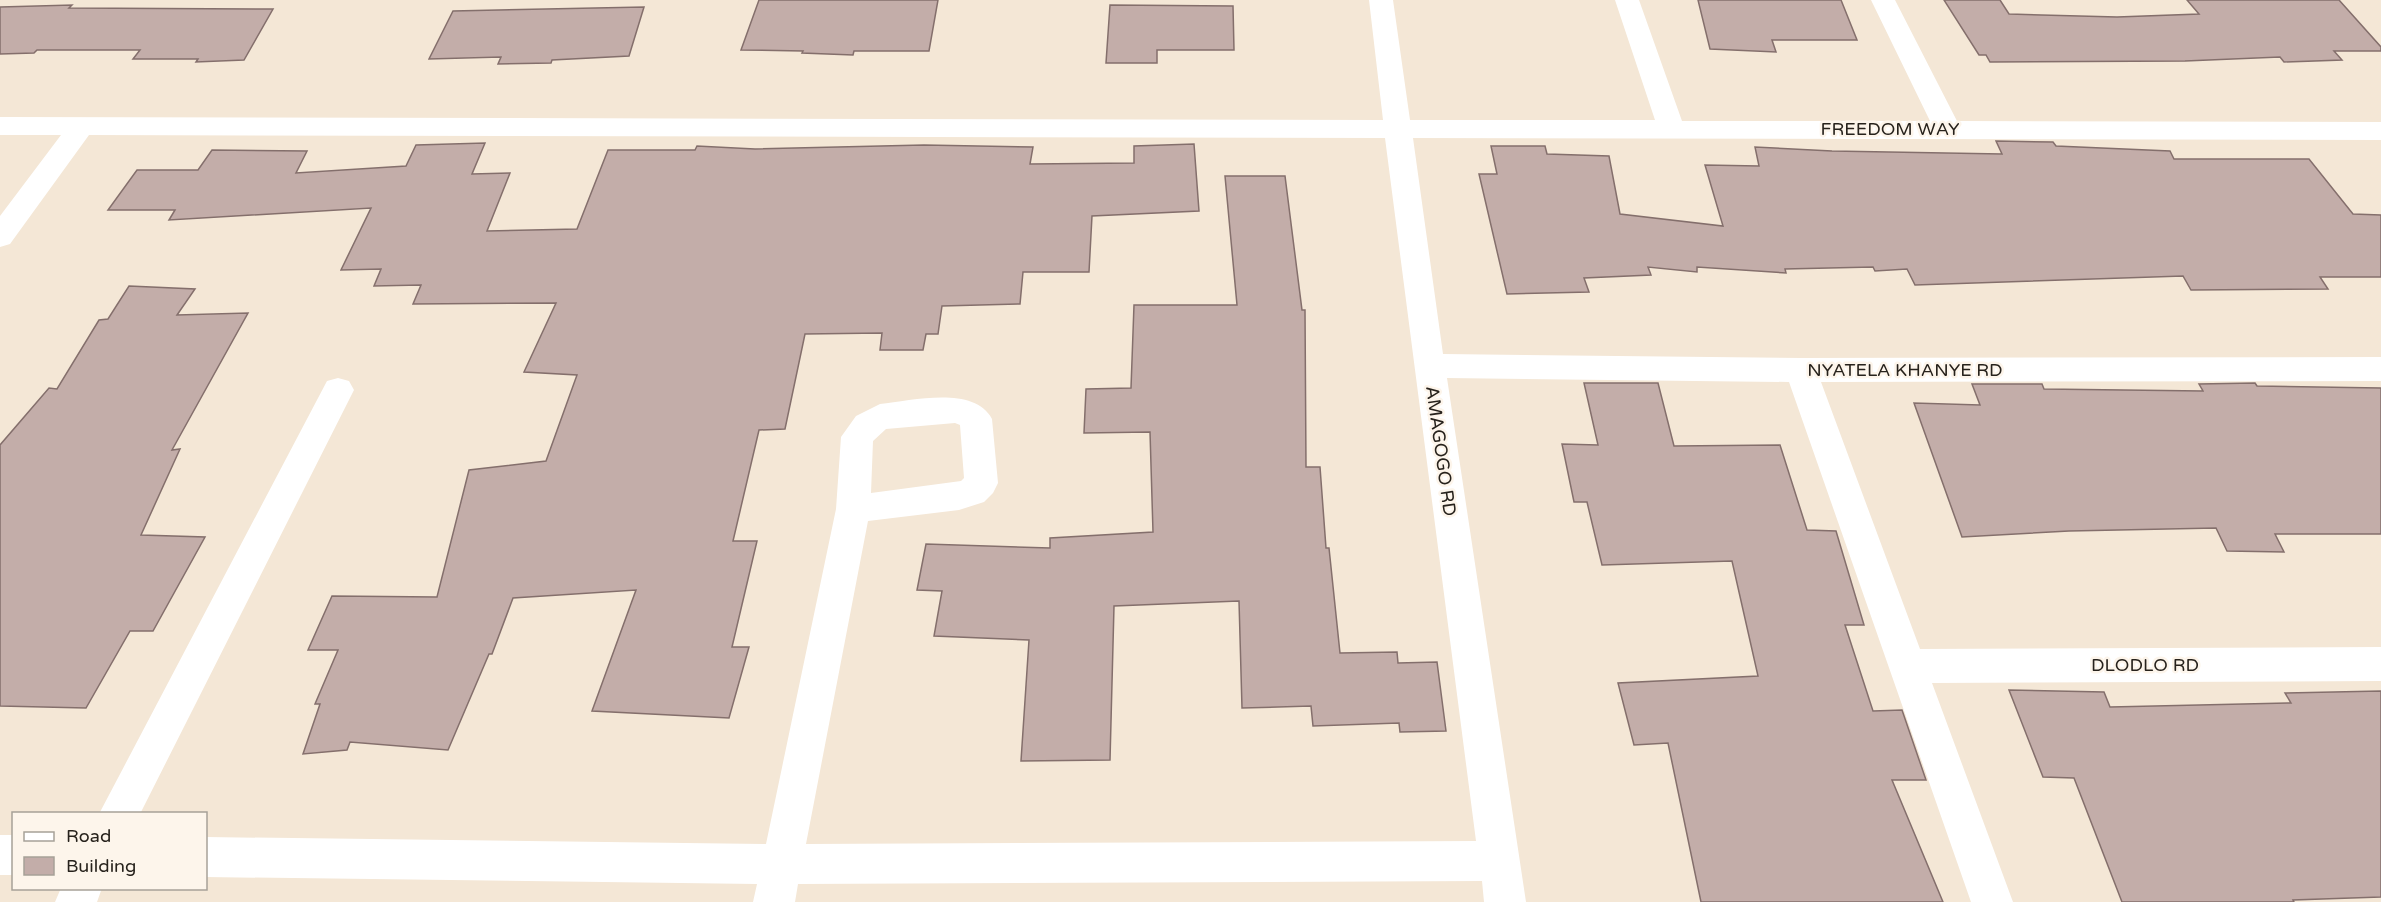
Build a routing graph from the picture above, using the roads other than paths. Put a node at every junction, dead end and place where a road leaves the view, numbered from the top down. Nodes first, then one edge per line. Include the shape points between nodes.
1 (1381, 0) edge
2 (1628, 0) edge
3 (1882, 0) edge
4 (0, 126) edge
5 (81, 127) junction
6 (1671, 129) junction
7 (1947, 129) junction
8 (1400, 130) junction
9 (2381, 131) edge
10 (0, 237) edge
11 (1429, 366) junction
12 (2381, 369) edge
13 (1801, 370) junction
14 (338, 390) dead end
15 (853, 509) dead end
16 (2381, 664) edge
17 (1908, 666) junction
18 (120, 812) edge
19 (207, 857) edge
20 (1499, 861) junction
21 (777, 883) edge
22 (1505, 902) edge
23 (1992, 902) edge

1 - 8 street, AMAGOGO RD
2 - 6 street
3 - 7 street
4 - 5 street, FREEDOM WAY
5 - 8 street, FREEDOM WAY
5 - 10 street
6 - 7 street, FREEDOM WAY
6 - 8 street, FREEDOM WAY
7 - 9 street, FREEDOM WAY
8 - 11 street, AMAGOGO RD
11 - 13 street, NYATELA KHANYE RD
11 - 20 street, AMAGOGO RD
12 - 13 street, NYATELA KHANYE RD
13 - 17 street
14 - 18 street
15 - 21 street
16 - 17 street, DLODLO RD
17 - 23 street
19 - 21 street
20 - 21 street
20 - 22 street, AMAGOGO RD

